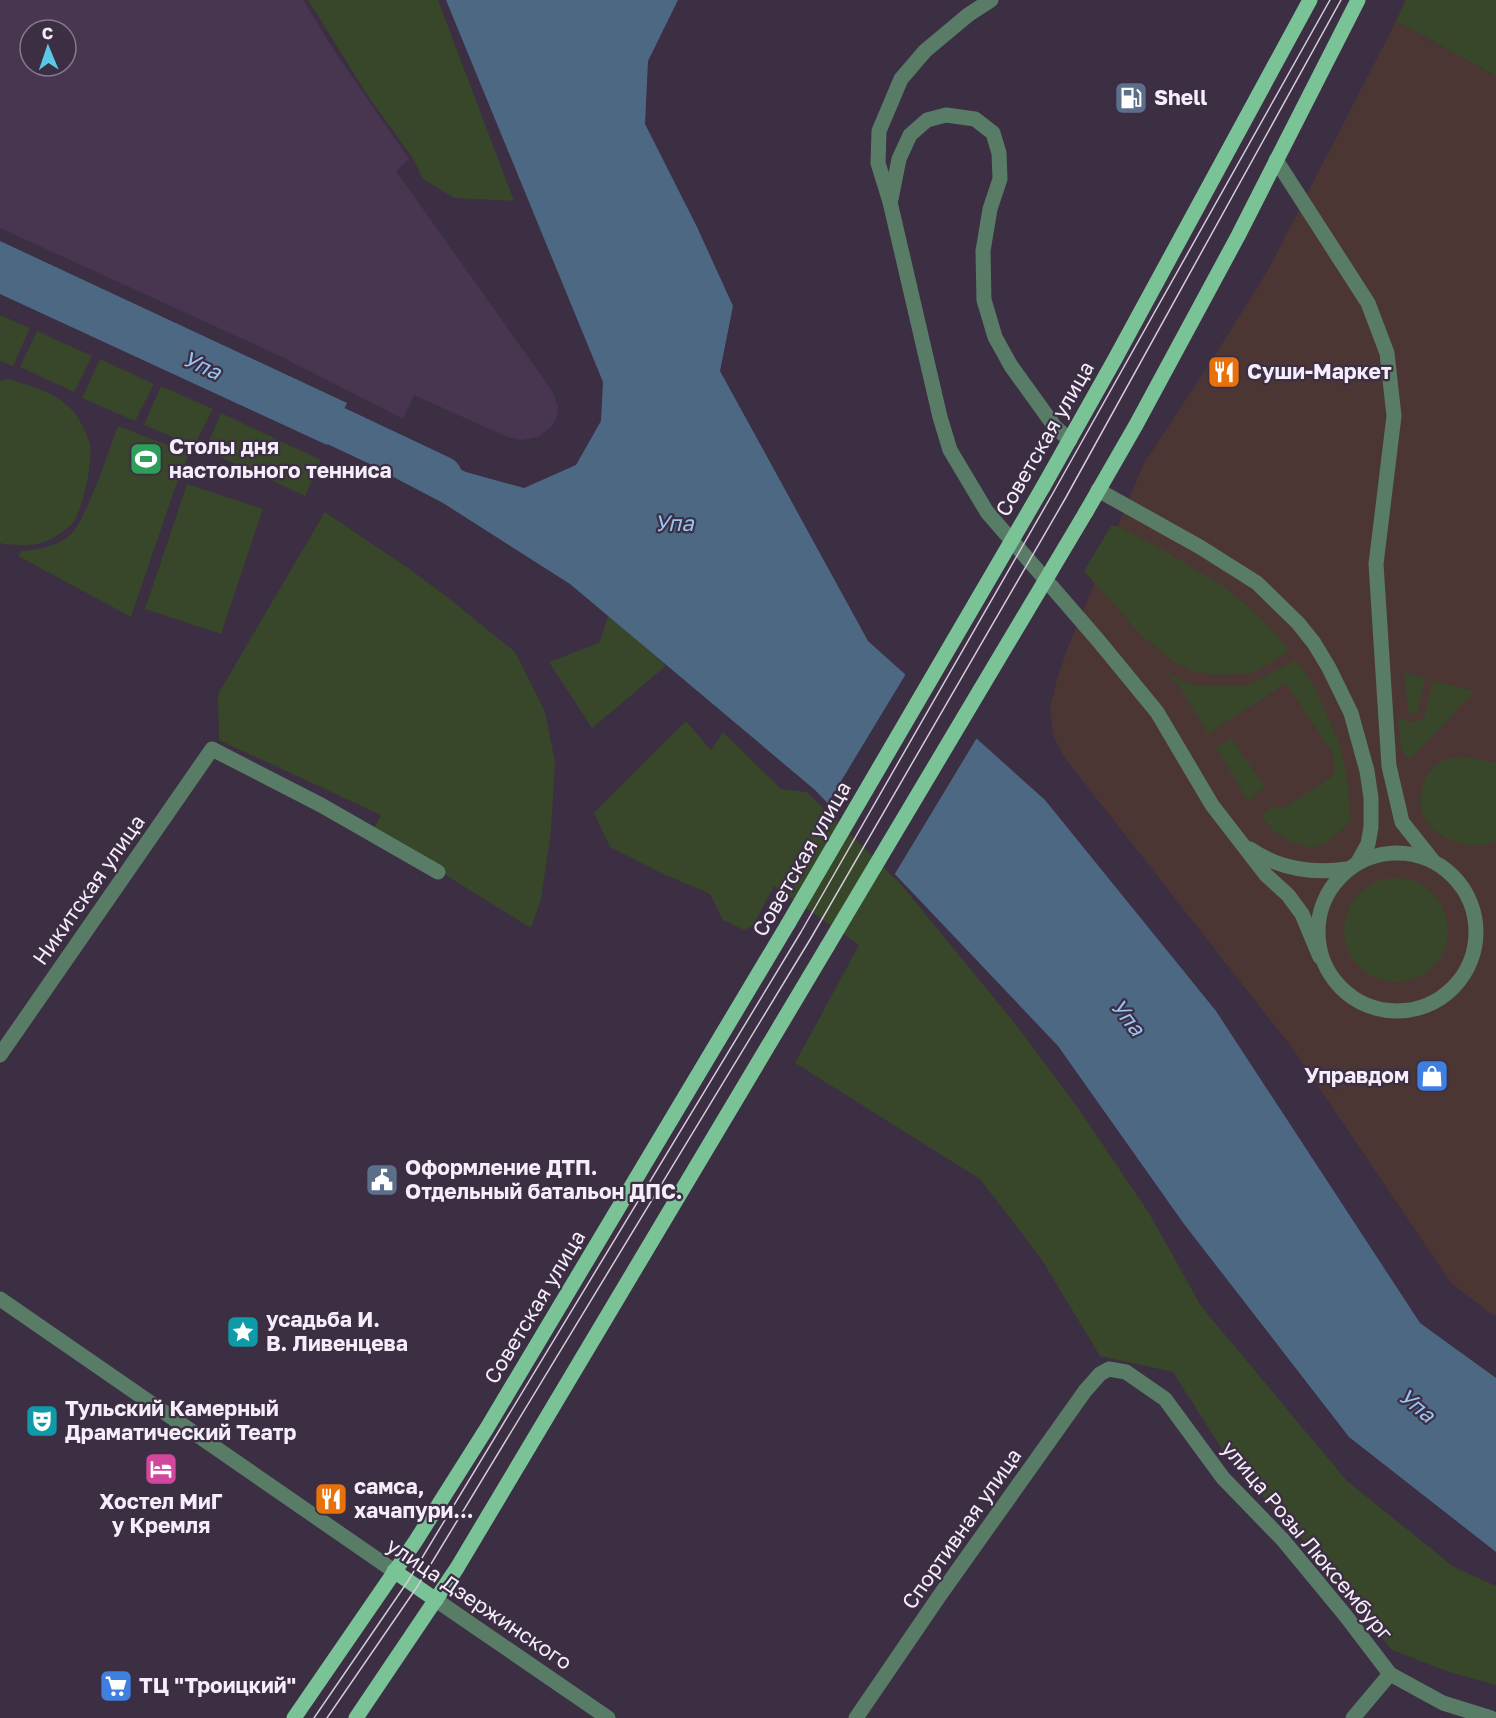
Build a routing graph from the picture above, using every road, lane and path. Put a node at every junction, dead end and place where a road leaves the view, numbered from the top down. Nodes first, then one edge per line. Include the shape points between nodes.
1 (991, 0) edge
2 (1310, 0) edge
3 (1358, 0) edge
4 (1276, 160) junction
5 (890, 202) junction
6 (1070, 440) junction
7 (1098, 490) junction
8 (1240, 843) junction
9 (1433, 861) junction
10 (1353, 866) junction
11 (438, 872) dead end
12 (1320, 957) junction
13 (0, 1055) edge
14 (0, 1299) edge
15 (1108, 1369) joint
16 (394, 1571) junction
17 (436, 1600) junction
18 (1390, 1674) junction
19 (294, 1718) edge
20 (356, 1718) edge
21 (608, 1718) edge
22 (856, 1718) edge
23 (1353, 1718) edge
24 (1491, 1718) edge

1 - 5 street via 925,51 901,79 879,131 879,163
2 - 6 main road, Советская улица
3 - 4 main road
4 - 7 main road
4 - 9 street via 1368,303 1387,353 1394,416 1376,564 1389,766 1402,822
5 - 6 street via 899,159 910,135 927,120 946,115 975,119 993,133 1000,179 983,251 984,300 995,337 1011,366 1055,427
5 - 8 street via 940,417 964,475 987,512 1157,712 1212,805
6 - 16 main road, Советская улица, bridge via 788,924 487,1428
7 - 10 street via 1257,583 1314,643 1351,713 1367,771 1371,827 1368,844
7 - 17 main road, bridge
8 - 10 street via 1260,856 1303,871 1328,872
8 - 12 street via 1288,894 1302,914
9 - 10 street via 1396,852 1377,855
9 - 12 street via 1458,881 1471,902 1476,925 1475,948 1466,972 1449,993 1426,1006 1400,1012 1374,1009 1351,998 1332,980
10 - 12 street via 1331,887 1320,909
11 - 13 street, Никитская улица via 212,749
14 - 16 street, улица Дзержинского
15 - 18 street, улица Розы Люксембург via 1126,1372 1165,1399 1223,1478 1282,1540
15 - 22 street, Спортивная улица via 1085,1391
16 - 17 main road, улица Дзержинского
16 - 19 main road, Советская улица
17 - 20 main road
17 - 21 street, улица Дзержинского
18 - 23 street
18 - 24 street, улица Розы Люксембург via 1443,1703

